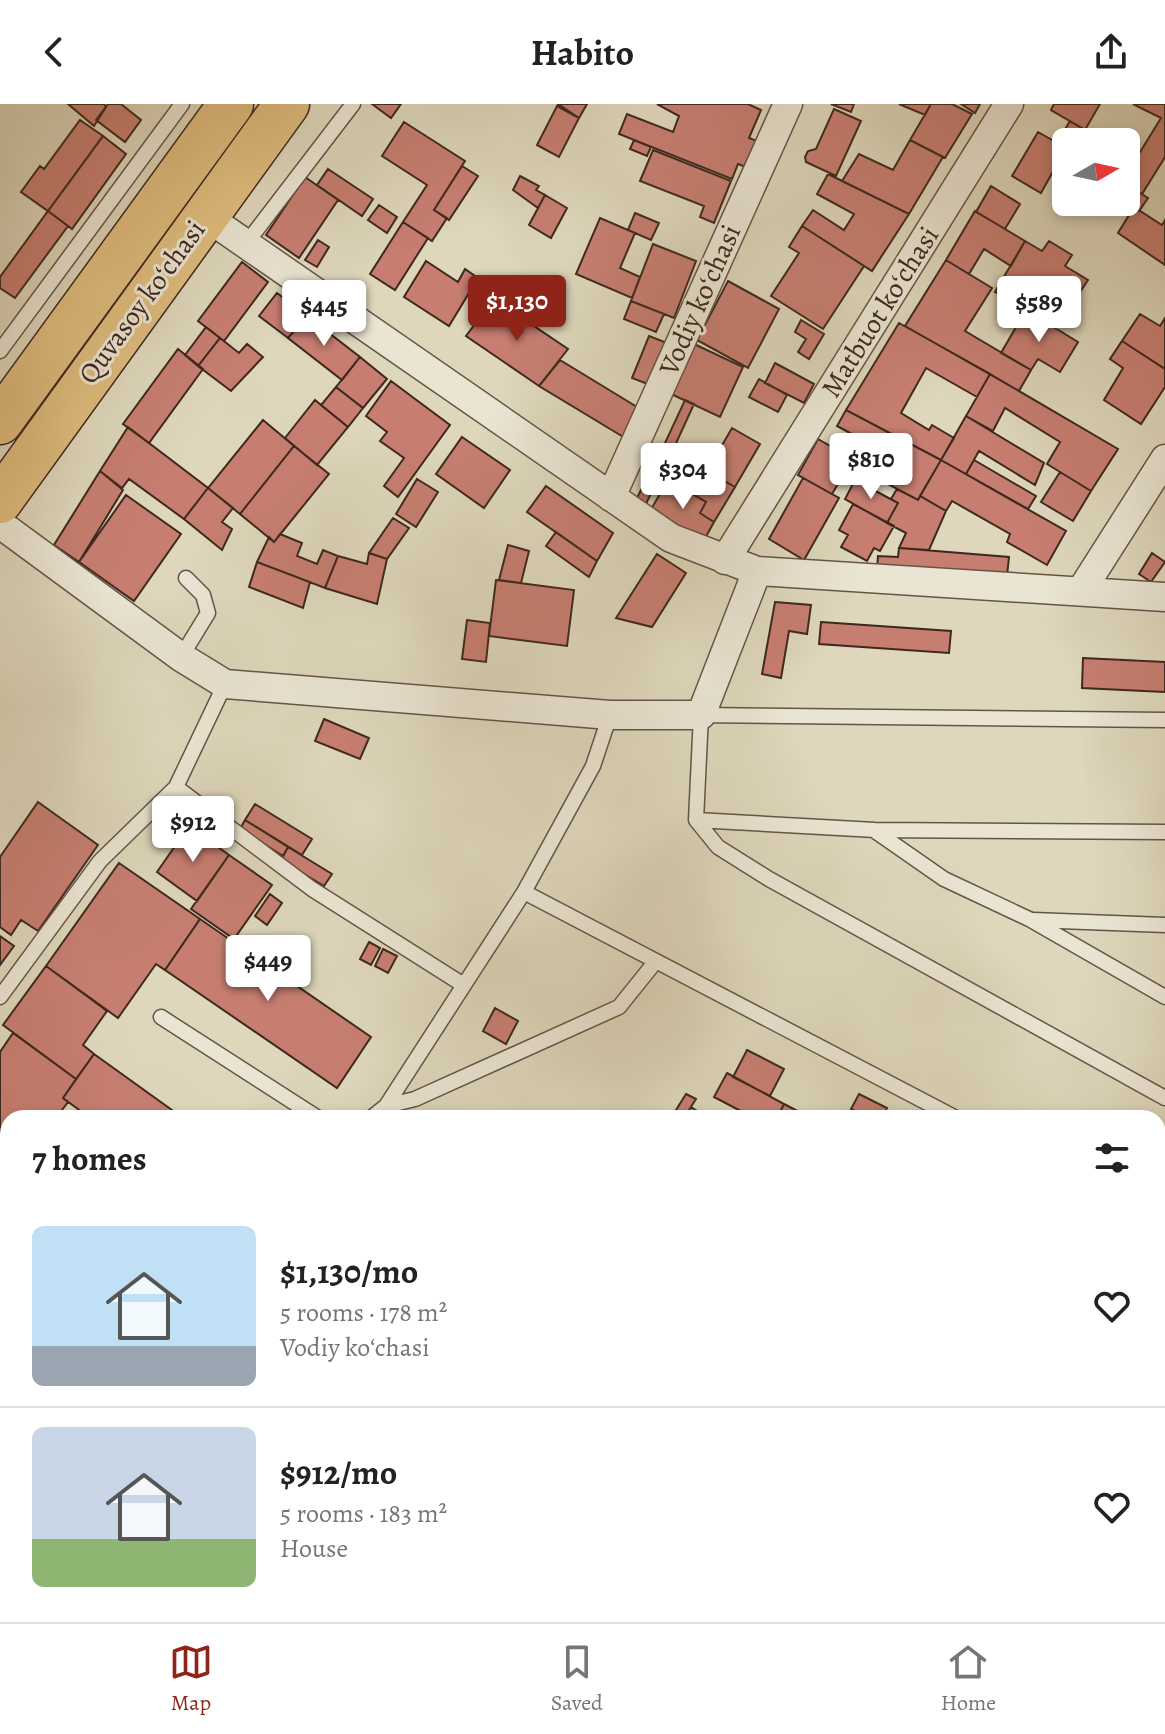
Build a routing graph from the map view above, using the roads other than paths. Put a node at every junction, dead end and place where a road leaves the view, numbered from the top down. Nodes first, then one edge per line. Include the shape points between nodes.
1 (182, 104) edge
2 (231, 104) edge
3 (287, 104) edge
4 (353, 104) edge
5 (788, 104) edge
6 (1009, 104) edge
7 (204, 215) junction
8 (245, 245) junction
9 (0, 351) edge
10 (0, 422) edge
11 (1165, 459) edge
12 (611, 497) junction
13 (0, 501) edge
14 (0, 524) edge
15 (725, 560) junction
16 (757, 571) junction
17 (186, 578) dead end
18 (1081, 591) junction
19 (1165, 597) edge
20 (181, 657) junction
21 (225, 684) junction
22 (610, 715) junction
23 (701, 715) junction
24 (1165, 720) edge
25 (176, 787) junction
26 (696, 820) junction
27 (875, 830) junction
28 (1165, 832) edge
29 (524, 892) junction
30 (1029, 919) junction
31 (1165, 925) edge
32 (656, 961) junction
33 (462, 984) junction
34 (0, 997) edge
35 (1165, 997) edge
36 (161, 1017) dead end
37 (1165, 1098) edge
38 (386, 1106) junction
39 (306, 1110) edge
40 (381, 1110) edge
41 (941, 1110) edge

1 - 9 lane
2 - 10 main road, Quvasoy koʻchasi
3 - 7 main road, Quvasoy koʻchasi
4 - 8 lane
5 - 12 street, Vodiy koʻchasi
6 - 15 street, Matbuot koʻchasi
7 - 8 street
7 - 13 main road, Quvasoy koʻchasi
8 - 12 street
11 - 18 street
12 - 15 street via 671,538
14 - 20 street
15 - 16 street
16 - 18 street
16 - 23 street
17 - 20 lane via 203,595 208,613
18 - 19 street
20 - 21 street
21 - 22 street
21 - 25 lane
22 - 23 street
22 - 29 lane via 593,766
23 - 24 lane
23 - 26 lane
25 - 33 lane via 312,889
25 - 34 lane via 100,861
26 - 27 lane
26 - 37 lane via 718,847 769,879
27 - 28 lane
27 - 30 lane via 944,879
29 - 32 lane
29 - 33 lane
30 - 31 lane
30 - 35 lane
32 - 38 lane via 619,1007 415,1099
32 - 41 lane
33 - 38 lane
36 - 39 lane
38 - 40 lane

